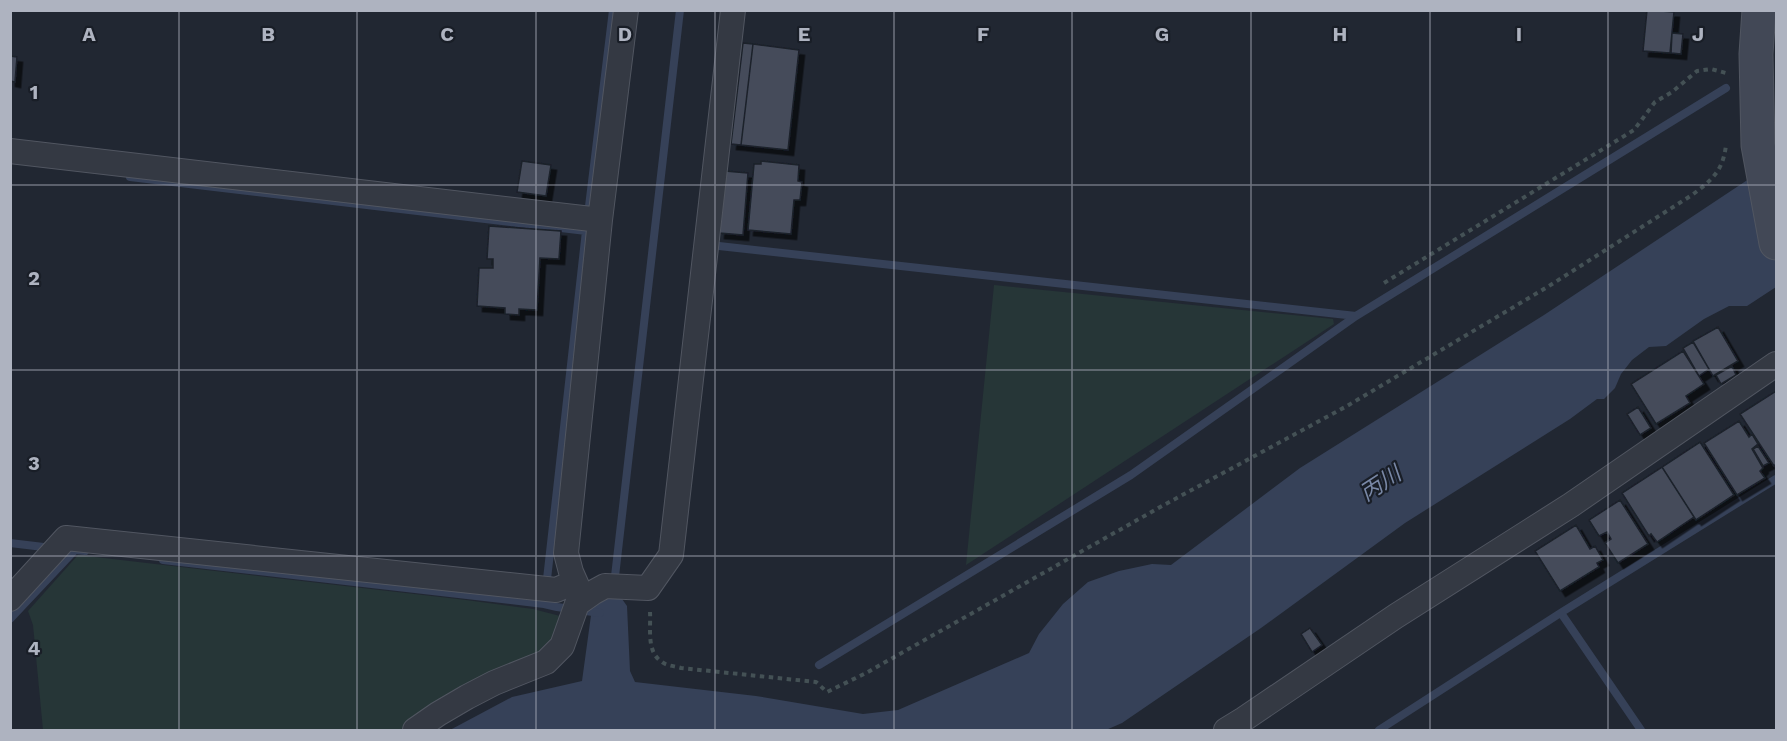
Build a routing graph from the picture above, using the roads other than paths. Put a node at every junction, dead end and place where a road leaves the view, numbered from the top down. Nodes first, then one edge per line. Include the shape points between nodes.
1 (626, 10) edge
2 (733, 10) edge
3 (1759, 10) edge
4 (10, 151) edge
5 (591, 219) junction
6 (1776, 243) edge
7 (1776, 364) edge
8 (567, 596) junction
9 (10, 599) edge
10 (415, 730) edge
11 (1226, 730) edge

1 - 5 street
2 - 8 street via 671,555 638,587 605,586
3 - 6 street via 1758,145
4 - 5 street
5 - 8 street via 566,553 570,572
7 - 11 street via 1571,505
8 - 9 street via 66,538
8 - 10 street via 562,646 546,662 467,697

